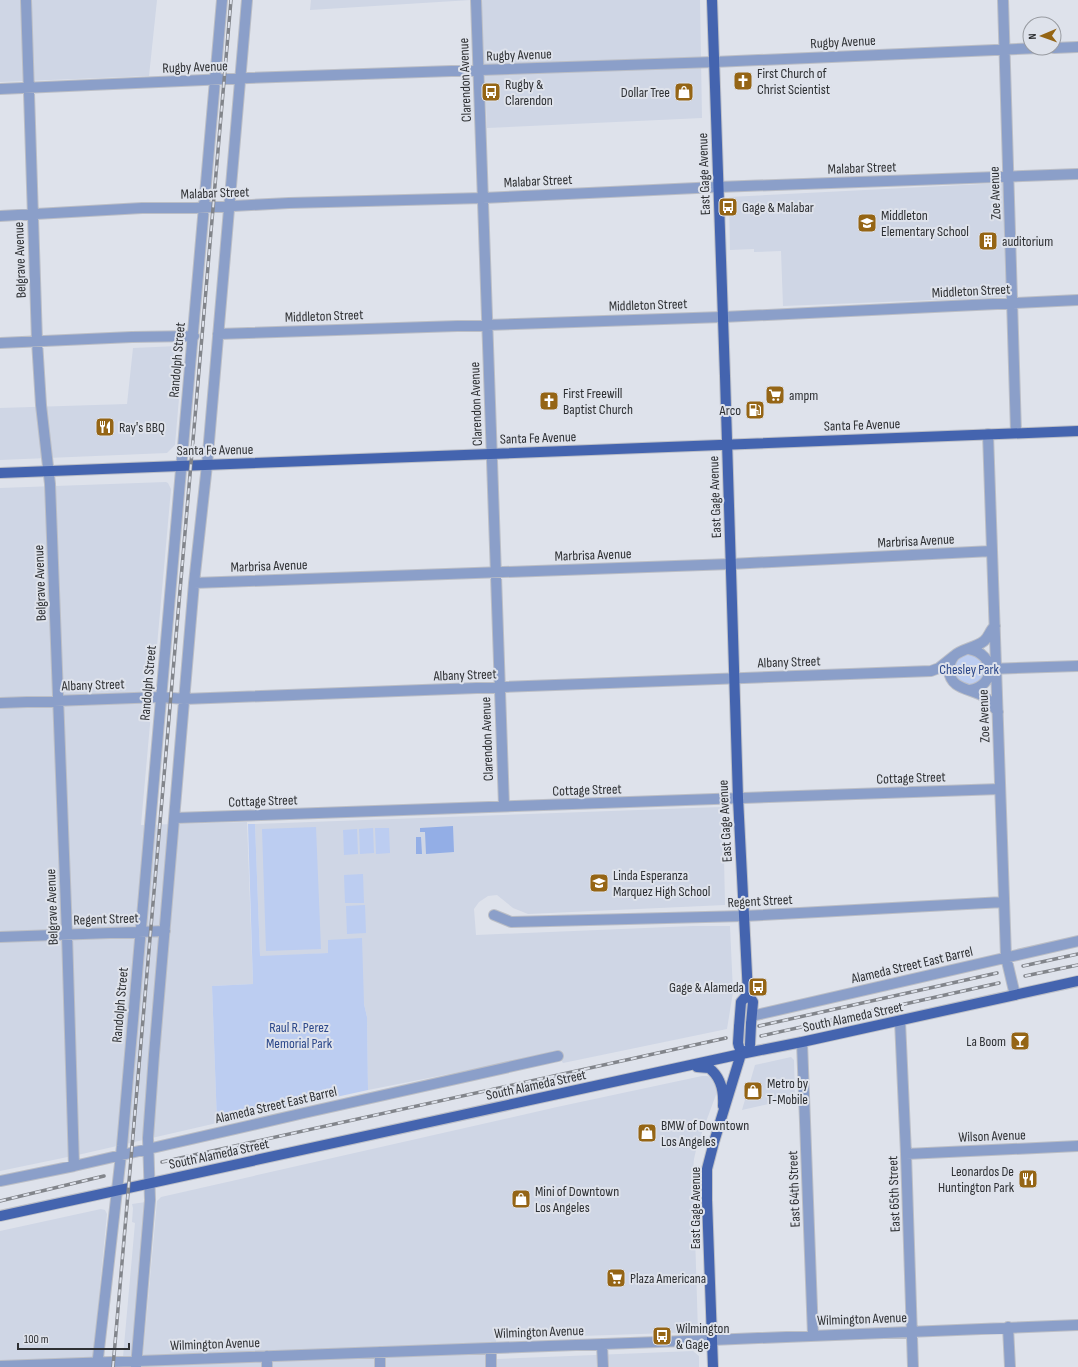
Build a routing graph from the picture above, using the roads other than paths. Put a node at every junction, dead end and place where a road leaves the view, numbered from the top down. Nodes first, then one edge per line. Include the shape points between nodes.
1 (26, 0) edge
2 (222, 0) edge
3 (247, 0) edge
4 (476, 0) edge
5 (712, 0) edge
6 (1002, 0) edge
7 (1078, 47) edge
8 (1062, 48) edge
9 (1005, 49) junction
10 (1022, 49) edge
11 (714, 62) junction
12 (479, 71) junction
13 (240, 79) junction
14 (215, 80) junction
15 (29, 88) junction
16 (0, 89) edge
17 (1078, 174) edge
18 (1009, 177) junction
19 (718, 187) junction
20 (483, 198) junction
21 (229, 207) junction
22 (203, 208) junction
23 (33, 215) junction
24 (0, 216) edge
25 (1078, 300) edge
26 (1013, 302) junction
27 (723, 317) junction
28 (488, 324) junction
29 (218, 334) junction
30 (194, 336) junction
31 (37, 341) junction
32 (0, 343) edge
33 (1078, 431) edge
34 (1016, 433) junction
35 (988, 434) junction
36 (727, 445) junction
37 (492, 454) junction
38 (181, 465) junction
39 (207, 465) junction
40 (48, 471) junction
41 (0, 473) edge
42 (992, 551) junction
43 (731, 564) junction
44 (496, 572) junction
45 (194, 582) junction
46 (995, 626) junction
47 (969, 649) junction
48 (954, 656) junction
49 (1078, 666) edge
50 (993, 669) junction
51 (931, 671) junction
52 (734, 679) junction
53 (955, 684) junction
54 (500, 688) junction
55 (970, 690) junction
56 (161, 697) junction
57 (184, 699) junction
58 (58, 701) junction
59 (0, 703) edge
60 (998, 712) junction
61 (1000, 789) junction
62 (738, 798) junction
63 (504, 806) junction
64 (175, 818) junction
65 (1004, 902) junction
66 (494, 915) dead end
67 (744, 916) junction
68 (165, 931) junction
69 (141, 932) junction
70 (67, 934) junction
71 (0, 937) edge
72 (1078, 941) edge
73 (1006, 957) junction
74 (1078, 981) edge
75 (748, 994) junction
76 (1015, 995) junction
77 (752, 1020) junction
78 (900, 1021) junction
79 (802, 1042) junction
80 (740, 1051) junction
81 (558, 1056) dead end
82 (685, 1067) junction
83 (722, 1115) junction
84 (1078, 1146) edge
85 (148, 1148) junction
86 (906, 1154) junction
87 (121, 1155) junction
88 (74, 1166) junction
89 (0, 1181) edge
90 (150, 1183) junction
91 (117, 1190) junction
92 (0, 1216) edge
93 (1078, 1325) edge
94 (1008, 1327) junction
95 (912, 1331) junction
96 (814, 1335) junction
97 (712, 1340) junction
98 (602, 1344) junction
99 (490, 1348) junction
100 (380, 1352) junction
101 (267, 1356) junction
102 (136, 1364) edge
103 (97, 1365) edge
104 (0, 1366) edge
105 (268, 1367) edge
106 (380, 1367) edge
107 (491, 1367) edge
108 (602, 1367) edge
109 (713, 1367) edge
110 (912, 1367) edge
111 (1010, 1367) edge

1 - 15 street, Belgrave Avenue
2 - 14 street, Randolph Street
3 - 13 street
4 - 12 street, Clarendon Avenue
5 - 11 main road, East Gage Avenue
6 - 9 street, Zoe Avenue
7 - 8 street
9 - 10 street, Rugby Avenue
9 - 11 street, Rugby Avenue
9 - 18 street, Zoe Avenue
11 - 12 street, Rugby Avenue
11 - 19 main road, East Gage Avenue
12 - 13 street, Rugby Avenue
12 - 20 street, Clarendon Avenue
13 - 14 street, Rugby Avenue
13 - 21 street
14 - 15 street, Rugby Avenue
14 - 22 street, Randolph Street
15 - 16 street, Rugby Avenue
15 - 23 street, Belgrave Avenue
17 - 18 street, Malabar Street
18 - 19 street, Malabar Street
18 - 26 street, Zoe Avenue
19 - 20 street, Malabar Street
19 - 27 main road, East Gage Avenue
20 - 21 street, Malabar Street
20 - 28 street, Clarendon Avenue
21 - 22 street, Malabar Street
21 - 29 street
22 - 23 street, Malabar Street via 142,208
22 - 30 street, Randolph Street
23 - 24 street, Malabar Street
23 - 31 street, Belgrave Avenue
25 - 26 street, Middleton Street
26 - 27 street, Middleton Street
26 - 34 street, Zoe Avenue
27 - 28 street, Middleton Street
27 - 36 main road, East Gage Avenue
28 - 29 street, Middleton Street
28 - 37 street, Clarendon Avenue
29 - 39 street
30 - 31 street
30 - 38 street, Randolph Street
31 - 32 street
31 - 40 street, Belgrave Avenue
33 - 34 main road, Santa Fe Avenue
34 - 35 main road, Santa Fe Avenue
35 - 36 main road, Santa Fe Avenue
35 - 42 street, Zoe Avenue
36 - 37 main road, Santa Fe Avenue
36 - 43 main road, East Gage Avenue
37 - 39 main road, Santa Fe Avenue
37 - 44 street, Clarendon Avenue
38 - 39 main road, Santa Fe Avenue
38 - 40 main road, Santa Fe Avenue
38 - 56 street, Randolph Street
39 - 45 street
40 - 41 main road, Santa Fe Avenue
40 - 58 street, Belgrave Avenue
42 - 43 street, Marbrisa Avenue
42 - 46 street, Zoe Avenue
43 - 44 street, Marbrisa Avenue
43 - 52 main road, East Gage Avenue
44 - 45 street, Marbrisa Avenue
44 - 54 street, Clarendon Avenue
45 - 57 street
46 - 47 street, Albany Street via 985,640
46 - 50 street, Zoe Avenue
47 - 48 street, Albany Street
47 - 50 street via 983,655
48 - 51 street, Albany Street
48 - 53 street via 949,669
49 - 50 street
50 - 55 street via 984,683
50 - 60 street, Zoe Avenue
51 - 52 street, Albany Street
51 - 53 street, Albany Street via 941,674
52 - 54 street, Albany Street
52 - 62 main road, East Gage Avenue
53 - 55 street, Albany Street
54 - 57 street, Albany Street
54 - 63 street, Clarendon Avenue
55 - 60 street, Albany Street via 986,698
56 - 57 street, Albany Street
56 - 58 street, Albany Street
56 - 69 street, Randolph Street
57 - 64 street
58 - 59 street, Albany Street
58 - 70 street, Belgrave Avenue
60 - 61 street, Zoe Avenue
61 - 62 street, Cottage Street
61 - 65 street, Zoe Avenue
62 - 63 street, Cottage Street
62 - 67 main road, East Gage Avenue
63 - 64 street, Cottage Street
64 - 68 street
65 - 67 street, Regent Street
65 - 73 street, Zoe Avenue
66 - 67 street, Regent Street via 511,922
67 - 75 main road, East Gage Avenue
68 - 69 street, Regent Street
68 - 85 street
69 - 70 street, Regent Street
69 - 87 street, Randolph Street
70 - 71 street, Regent Street
70 - 88 street, Belgrave Avenue
72 - 73 street, Alameda Street East Barrel
73 - 76 street, Zoe Avenue
73 - 77 street, Alameda Street East Barrel
74 - 76 main road, South Alameda Street
75 - 77 main road, East Gage Avenue via 753,1002
75 - 80 main road, East Gage Avenue, bridge via 741,1002 738,1043
76 - 78 main road, South Alameda Street
77 - 80 main road, East Gage Avenue, bridge via 750,1045
78 - 79 main road, South Alameda Street
78 - 86 street, East 65th Street
79 - 80 main road, South Alameda Street
79 - 96 street, East 64th Street
80 - 82 main road, South Alameda Street
80 - 83 main road, East Gage Avenue
81 - 85 street, Alameda Street East Barrel
82 - 83 main road via 709,1068 715,1073 722,1088
82 - 90 main road, South Alameda Street
83 - 97 main road, East Gage Avenue via 706,1178
84 - 86 street, Wilson Avenue
85 - 87 street, Alameda Street East Barrel
85 - 90 street
86 - 95 street, East 65th Street
87 - 88 street, Alameda Street East Barrel
87 - 91 street, Randolph Street
88 - 89 street, Alameda Street East Barrel
90 - 91 main road, South Alameda Street
90 - 102 street
91 - 92 main road, South Alameda Street
91 - 103 street, Randolph Street
93 - 94 street, Wilmington Avenue
94 - 95 street, Wilmington Avenue
94 - 111 street
95 - 96 street, Wilmington Avenue
95 - 110 street, East 65th Street
96 - 97 street, Wilmington Avenue
97 - 98 street, Wilmington Avenue
97 - 109 main road, East Gage Avenue
98 - 99 street, Wilmington Avenue
98 - 108 street
99 - 100 street, Wilmington Avenue
99 - 107 street
100 - 101 street, Wilmington Avenue
100 - 106 street
101 - 102 street, Wilmington Avenue
101 - 105 street
102 - 103 street, Wilmington Avenue
103 - 104 street, Wilmington Avenue

